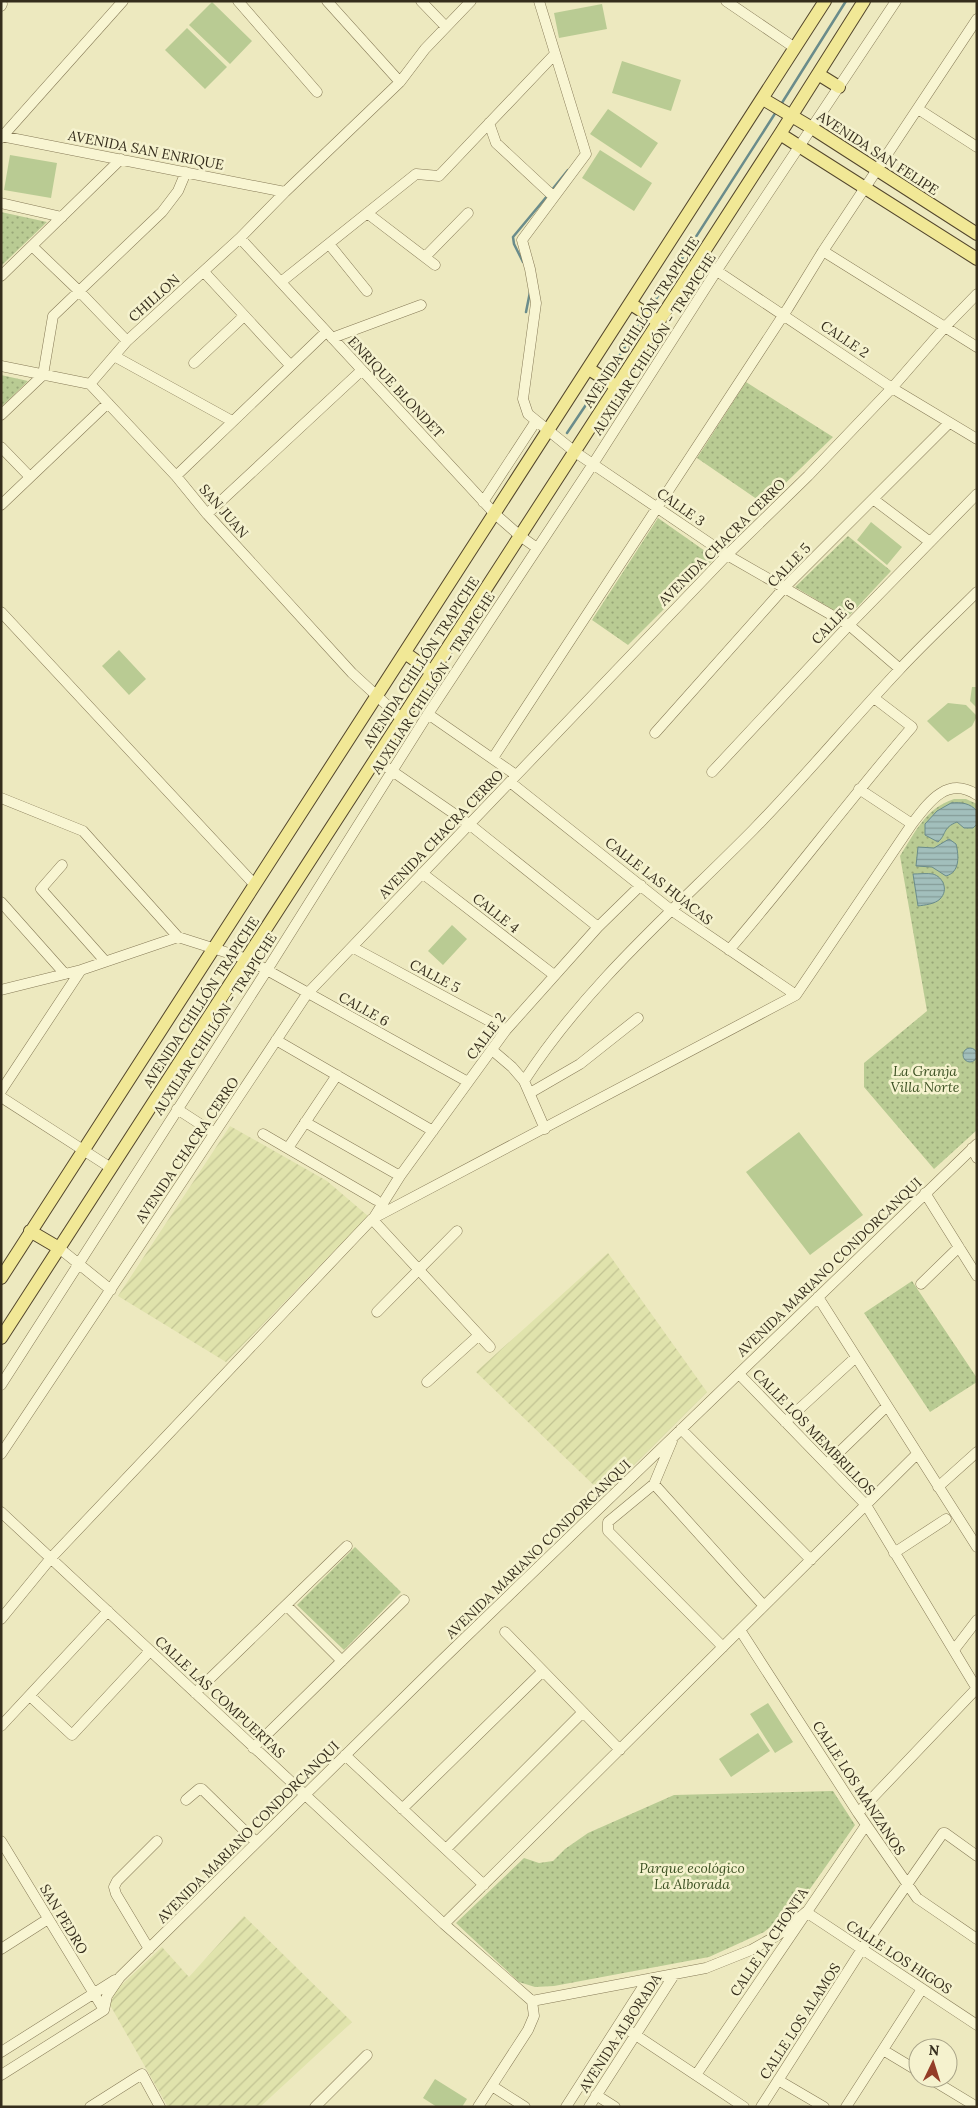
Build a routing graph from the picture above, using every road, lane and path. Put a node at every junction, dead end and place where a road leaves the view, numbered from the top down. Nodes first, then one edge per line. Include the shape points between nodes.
1 (123, 1) edge
2 (253, 1) edge
3 (327, 1) edge
4 (421, 1) edge
5 (472, 1) edge
6 (540, 1) edge
7 (726, 1) edge
8 (825, 1) edge
9 (864, 1) edge
10 (896, 1) edge
11 (241, 5) edge
12 (977, 19) edge
13 (446, 27) junction
14 (795, 48) junction
15 (555, 54) junction
16 (818, 74) junction
17 (400, 82) junction
18 (839, 87) junction
19 (317, 92) dead end
20 (763, 99) junction
21 (918, 109) junction
22 (792, 116) junction
23 (489, 123) junction
24 (812, 128) junction
25 (780, 134) junction
26 (2, 137) edge
27 (800, 146) junction
28 (977, 147) edge
29 (121, 160) junction
30 (878, 171) junction
31 (186, 172) junction
32 (865, 188) junction
33 (284, 192) junction
34 (554, 197) junction
35 (1, 203) edge
36 (367, 213) junction
37 (468, 213) dead end
38 (62, 217) junction
39 (977, 234) edge
40 (240, 238) junction
41 (329, 244) junction
42 (32, 246) junction
43 (823, 251) junction
44 (425, 257) junction
45 (699, 259) junction
46 (977, 260) edge
47 (435, 265) dead end
48 (717, 270) junction
49 (204, 272) junction
50 (1, 276) edge
51 (281, 282) junction
52 (79, 291) junction
53 (367, 291) dead end
54 (977, 294) edge
55 (631, 304) junction
56 (422, 305) dead end
57 (784, 314) junction
58 (244, 316) junction
59 (658, 322) junction
60 (945, 327) junction
61 (329, 335) junction
62 (127, 341) junction
63 (977, 347) edge
64 (114, 356) junction
65 (194, 363) dead end
66 (1, 366) edge
67 (290, 366) junction
68 (589, 369) junction
69 (362, 370) junction
70 (43, 375) junction
71 (90, 384) junction
72 (617, 387) junction
73 (892, 388) junction
74 (108, 403) junction
75 (1, 415) edge
76 (232, 421) junction
77 (536, 421) junction
78 (950, 423) junction
79 (548, 432) junction
80 (977, 439) edge
81 (1, 447) edge
82 (575, 452) junction
83 (593, 464) junction
84 (176, 476) junction
85 (30, 477) junction
86 (977, 494) edge
87 (873, 499) junction
88 (484, 502) junction
89 (1, 505) edge
90 (657, 507) junction
91 (206, 514) junction
92 (495, 514) junction
93 (520, 536) junction
94 (930, 542) junction
95 (537, 548) junction
96 (726, 555) junction
97 (784, 588) junction
98 (977, 592) edge
99 (1, 612) edge
100 (849, 626) junction
101 (405, 653) junction
102 (900, 669) junction
103 (432, 672) junction
104 (376, 697) junction
105 (874, 698) junction
106 (428, 714) junction
107 (402, 719) junction
108 (655, 733) dead end
109 (494, 758) junction
110 (376, 760) junction
111 (392, 770) junction
112 (712, 772) dead end
113 (513, 778) junction
114 (859, 789) junction
115 (977, 795) edge
116 (1, 798) edge
117 (469, 824) junction
118 (912, 824) junction
119 (62, 865) dead end
120 (422, 873) junction
121 (255, 885) junction
122 (641, 885) junction
123 (3, 909) edge
124 (671, 910) junction
125 (598, 928) junction
126 (178, 937) junction
127 (352, 947) junction
128 (214, 949) junction
129 (729, 950) junction
130 (247, 959) junction
131 (105, 961) junction
132 (81, 970) junction
133 (267, 970) junction
134 (65, 974) junction
135 (554, 975) junction
136 (1, 990) edge
137 (307, 994) junction
138 (796, 995) junction
139 (638, 1018) dead end
140 (506, 1030) junction
141 (276, 1040) junction
142 (492, 1050) junction
143 (337, 1075) junction
144 (524, 1081) junction
145 (468, 1082) junction
146 (1, 1091) edge
147 (530, 1093) junction
148 (1, 1097) edge
149 (177, 1109) junction
150 (305, 1122) junction
151 (545, 1129) junction
152 (433, 1131) junction
153 (214, 1133) junction
154 (263, 1134) dead end
155 (288, 1148) junction
156 (84, 1150) junction
157 (975, 1150) edge
158 (111, 1168) junction
159 (400, 1176) junction
160 (925, 1193) junction
161 (376, 1200) dead end
162 (372, 1219) junction
163 (456, 1231) dead end
164 (30, 1232) junction
165 (959, 1247) junction
166 (59, 1248) junction
167 (78, 1264) junction
168 (419, 1270) junction
169 (977, 1276) edge
170 (1, 1278) edge
171 (921, 1284) dead end
172 (111, 1290) junction
173 (818, 1297) junction
174 (376, 1312) dead end
175 (479, 1335) junction
176 (1, 1338) edge
177 (490, 1347) dead end
178 (856, 1357) junction
179 (739, 1374) junction
180 (427, 1382) dead end
181 (1, 1385) edge
182 (887, 1406) junction
183 (786, 1422) junction
184 (678, 1432) junction
185 (977, 1452) edge
186 (1, 1454) edge
187 (917, 1454) junction
188 (827, 1464) junction
189 (654, 1484) junction
190 (938, 1486) junction
191 (866, 1505) junction
192 (1, 1512) edge
193 (946, 1519) dead end
194 (975, 1541) edge
195 (347, 1546) dead end
196 (894, 1552) junction
197 (51, 1558) junction
198 (811, 1560) junction
199 (404, 1600) dead end
200 (286, 1605) junction
201 (764, 1606) junction
202 (108, 1611) junction
203 (1, 1619) edge
204 (977, 1620) edge
205 (740, 1630) junction
206 (505, 1632) dead end
207 (723, 1647) junction
208 (954, 1650) junction
209 (150, 1651) junction
210 (342, 1661) junction
211 (543, 1671) junction
212 (977, 1689) edge
213 (195, 1693) junction
214 (30, 1696) junction
215 (583, 1712) junction
216 (1, 1726) edge
217 (254, 1748) junction
218 (620, 1750) junction
219 (345, 1755) junction
220 (305, 1795) junction
221 (186, 1800) dead end
222 (402, 1809) junction
223 (858, 1812) junction
224 (866, 1825) junction
225 (157, 1841) dead end
226 (1, 1842) edge
227 (256, 1842) junction
228 (446, 1850) junction
229 (977, 1856) edge
230 (906, 1884) junction
231 (484, 1885) junction
232 (806, 1912) junction
233 (48, 1919) junction
234 (444, 1924) junction
235 (977, 1939) edge
236 (1, 1949) edge
237 (149, 1949) junction
238 (862, 1949) junction
239 (674, 1975) junction
240 (120, 1977) junction
241 (648, 1979) junction
242 (922, 1989) junction
243 (94, 1994) junction
244 (532, 2002) junction
245 (104, 2010) junction
246 (619, 2024) junction
247 (977, 2025) edge
248 (635, 2035) junction
249 (883, 2050) junction
250 (1, 2052) edge
251 (367, 2055) dead end
252 (908, 2065) edge
253 (1, 2075) edge
254 (696, 2075) junction
255 (778, 2080) junction
256 (492, 2086) junction
257 (946, 2088) edge
258 (596, 2095) junction
259 (90, 2107) edge
260 (160, 2107) edge
261 (315, 2107) edge
262 (478, 2107) edge
263 (524, 2107) edge
264 (566, 2107) edge
265 (589, 2107) edge
266 (615, 2107) edge
267 (744, 2107) edge
268 (761, 2107) edge
269 (824, 2107) edge
270 (846, 2107) edge
271 (977, 2107) edge

1 - 26 street
2 - 11 street
3 - 17 street
4 - 13 street
5 - 13 street, CHILLON
6 - 15 street
7 - 14 street
8 - 14 main road, AVENIDA CHILLÓN TRAPICHE
9 - 16 main road, AVENIDA CHILLÓN TRAPICHE
10 - 18 street, AUXILIAR CHILLÓN - TRAPICHE
11 - 19 street
12 - 21 street
13 - 17 street, CHILLON via 424,49
14 - 20 main road, AVENIDA CHILLÓN TRAPICHE
15 - 23 street
15 - 34 street, CALLE 3 via 586,154
16 - 18 main road
16 - 22 main road, AVENIDA CHILLÓN TRAPICHE
17 - 33 street, CHILLON
18 - 24 street, AUXILIAR CHILLÓN - TRAPICHE
20 - 22 main road, AVENIDA SAN FELIPE
20 - 55 main road, AVENIDA CHILLÓN TRAPICHE
21 - 28 street
21 - 30 street
22 - 24 main road, AVENIDA SAN FELIPE
22 - 25 main road, AVENIDA CHILLÓN TRAPICHE
23 - 34 street via 496,143
23 - 36 street via 439,176 416,174
24 - 27 street, AUXILIAR CHILLÓN - TRAPICHE
24 - 30 main road, AVENIDA SAN FELIPE
25 - 27 main road
25 - 45 main road, AVENIDA CHILLÓN TRAPICHE
26 - 29 street, AVENIDA SAN ENRIQUE
27 - 32 main road
27 - 48 street, AUXILIAR CHILLÓN - TRAPICHE
29 - 31 street, AVENIDA SAN ENRIQUE
29 - 38 street
30 - 32 street
30 - 39 main road, AVENIDA SAN FELIPE
31 - 33 street, AVENIDA SAN ENRIQUE
31 - 52 street via 178,191 162,212
32 - 43 street
32 - 46 main road
33 - 40 street, CHILLON
34 - 77 street, CALLE 3 via 522,240 536,304 523,399 528,414
35 - 38 street
36 - 41 street
36 - 44 street
37 - 44 street
38 - 42 street
40 - 49 street, CHILLON
40 - 51 street, ENRIQUE BLONDET
41 - 51 street
41 - 53 street
42 - 50 street
42 - 52 street
43 - 57 street
43 - 60 street
44 - 47 street
45 - 48 street, CALLE 2
45 - 59 main road, AVENIDA CHILLÓN TRAPICHE
48 - 57 street, CALLE 2
48 - 83 street, AUXILIAR CHILLÓN - TRAPICHE
49 - 58 street
49 - 62 street, CHILLON
51 - 61 street, ENRIQUE BLONDET
52 - 62 street
52 - 70 street via 53,316
54 - 60 street, AVENIDA CHACRA CERRO
55 - 59 main road
55 - 68 main road, AVENIDA CHILLÓN TRAPICHE
56 - 61 street
57 - 73 street, CALLE 2
57 - 90 street
58 - 65 street
58 - 67 street
59 - 72 main road, AVENIDA CHILLÓN TRAPICHE
60 - 63 street
60 - 73 street, AVENIDA CHACRA CERRO
61 - 67 street
61 - 69 street, ENRIQUE BLONDET
62 - 64 street, CHILLON
64 - 71 street, CHILLON
64 - 76 street
66 - 70 street
67 - 76 street
68 - 72 main road
68 - 79 main road, AVENIDA CHILLÓN TRAPICHE
69 - 88 street, ENRIQUE BLONDET
69 - 91 street
70 - 71 street
70 - 75 street
71 - 74 street, SAN JUAN
72 - 82 main road, AVENIDA CHILLÓN TRAPICHE
73 - 78 street, CALLE 2
73 - 96 street, AVENIDA CHACRA CERRO
74 - 84 street, SAN JUAN
74 - 85 street
76 - 84 street
77 - 79 street, CALLE 3
77 - 88 street
78 - 80 street, CALLE 2
78 - 87 street, CALLE 5
79 - 82 street, CALLE 3
79 - 92 main road, AVENIDA CHILLÓN TRAPICHE
81 - 85 street
82 - 83 street, CALLE 3
82 - 93 main road, AVENIDA CHILLÓN TRAPICHE
83 - 90 street, CALLE 3
83 - 95 street, AUXILIAR CHILLÓN - TRAPICHE
84 - 91 street, SAN JUAN
85 - 89 street
86 - 94 street, CALLE 6
87 - 94 street
87 - 97 street, CALLE 5
88 - 92 street, ENRIQUE BLONDET
90 - 96 street, CALLE 3
90 - 109 street
91 - 104 street, SAN JUAN
92 - 93 street, ENRIQUE BLONDET
92 - 101 main road, AVENIDA CHILLÓN TRAPICHE
93 - 95 street, ENRIQUE BLONDET
93 - 103 main road, AVENIDA CHILLÓN TRAPICHE
94 - 100 street, CALLE 6
95 - 106 street, AUXILIAR CHILLÓN - TRAPICHE
96 - 97 street, CALLE 3
96 - 113 street, AVENIDA CHACRA CERRO
97 - 100 street, CALLE 3
97 - 108 street, CALLE 5
98 - 102 street
99 - 121 street
100 - 102 street, CALLE 3
100 - 112 street, CALLE 6
101 - 103 main road
101 - 104 main road, AVENIDA CHILLÓN TRAPICHE
102 - 105 street
103 - 107 main road, AVENIDA CHILLÓN TRAPICHE
104 - 107 street, SAN JUAN
104 - 121 main road, AVENIDA CHILLÓN TRAPICHE
105 - 114 street via 912,727
105 - 124 street via 754,829
106 - 109 street, CALLE LAS HUACAS
106 - 111 street, AUXILIAR CHILLÓN - TRAPICHE
107 - 110 main road, AVENIDA CHILLÓN TRAPICHE
109 - 113 street, CALLE LAS HUACAS
110 - 111 street
110 - 130 main road, AVENIDA CHILLÓN TRAPICHE
111 - 117 street
111 - 133 street, AUXILIAR CHILLÓN - TRAPICHE
113 - 117 street, AVENIDA CHACRA CERRO
113 - 122 street, CALLE LAS HUACAS
114 - 118 street
114 - 129 street
115 - 118 street via 959,788 945,790 930,801
116 - 126 street via 83,831
117 - 120 street, AVENIDA CHACRA CERRO
117 - 125 street
118 - 138 street
119 - 131 street via 41,889
120 - 127 street, AVENIDA CHACRA CERRO
120 - 135 street, CALLE 4
121 - 128 main road, AVENIDA CHILLÓN TRAPICHE
122 - 124 street, CALLE LAS HUACAS
122 - 125 street, CALLE 2
123 - 134 street
124 - 129 street, CALLE LAS HUACAS
124 - 144 street via 576,1011
125 - 135 street, CALLE 2
126 - 128 street, CALLE 6
126 - 131 street
127 - 137 street, AVENIDA CHACRA CERRO
127 - 140 street, CALLE 5
128 - 130 street, CALLE 6
128 - 156 main road, AVENIDA CHILLÓN TRAPICHE
129 - 138 street, CALLE LAS HUACAS
130 - 133 street, CALLE 6
130 - 158 main road, AVENIDA CHILLÓN TRAPICHE
131 - 132 street
132 - 134 street
132 - 146 street
133 - 137 street, CALLE 6
133 - 149 street, AUXILIAR CHILLÓN - TRAPICHE
134 - 136 street
135 - 140 street, CALLE 2
137 - 141 street, AVENIDA CHACRA CERRO
137 - 145 street, CALLE 6
138 - 151 street
139 - 147 street via 580,1064
140 - 142 street, CALLE 2
141 - 143 street
141 - 153 street, AVENIDA CHACRA CERRO
142 - 144 street
142 - 145 street, CALLE 2
143 - 150 street
143 - 152 street
144 - 147 street
145 - 152 street, CALLE 2
147 - 151 street
148 - 156 street
149 - 153 street
149 - 167 street, AUXILIAR CHILLÓN - TRAPICHE
150 - 155 street
150 - 159 street
151 - 162 street
152 - 159 street, CALLE 2
153 - 172 street, AVENIDA CHACRA CERRO
154 - 155 street
155 - 161 street
156 - 158 street
156 - 164 main road, AVENIDA CHILLÓN TRAPICHE
157 - 160 street, AVENIDA MARIANO CONDORCANQUI
158 - 166 main road, AVENIDA CHILLÓN TRAPICHE
159 - 162 street, CALLE 2
160 - 165 street
160 - 173 street, AVENIDA MARIANO CONDORCANQUI
162 - 168 street
162 - 197 street
163 - 168 street
164 - 166 main road
164 - 170 main road, AVENIDA CHILLÓN TRAPICHE
165 - 169 street
165 - 171 street
166 - 167 street
166 - 176 main road, AVENIDA CHILLÓN TRAPICHE
167 - 172 street
167 - 181 street, AUXILIAR CHILLÓN - TRAPICHE
168 - 174 street
168 - 175 street
172 - 186 street, AVENIDA CHACRA CERRO
173 - 178 street
173 - 179 street, AVENIDA MARIANO CONDORCANQUI
175 - 177 street
175 - 180 street
178 - 182 street
178 - 183 street
179 - 183 street, CALLE LOS MEMBRILLOS
179 - 184 street, AVENIDA MARIANO CONDORCANQUI
182 - 187 street
182 - 188 street
183 - 188 street, CALLE LOS MEMBRILLOS
184 - 189 street
184 - 198 street
184 - 219 street, AVENIDA MARIANO CONDORCANQUI
185 - 190 street
187 - 190 street
187 - 191 street
188 - 191 street, CALLE LOS MEMBRILLOS
189 - 201 street
189 - 207 street via 608,1522 608,1531
190 - 194 street
191 - 196 street, CALLE LOS MEMBRILLOS
191 - 198 street
192 - 197 street, CALLE LAS COMPUERTAS
193 - 196 street
195 - 200 street
196 - 208 street, CALLE LOS MEMBRILLOS
197 - 202 street, CALLE LAS COMPUERTAS
197 - 203 street
198 - 201 street
199 - 210 street
200 - 210 street
200 - 213 street
201 - 205 street
202 - 209 street, CALLE LAS COMPUERTAS
202 - 214 street
204 - 208 street
205 - 207 street
205 - 223 street, CALLE LOS MANZANOS
206 - 211 street
207 - 218 street
208 - 212 street, CALLE LOS MEMBRILLOS
209 - 213 street, CALLE LAS COMPUERTAS
209 - 214 street via 72,1735
210 - 217 street
211 - 215 street
211 - 222 street
212 - 223 street
213 - 217 street, CALLE LAS COMPUERTAS
214 - 216 street
215 - 218 street
215 - 228 street
217 - 220 street, CALLE LAS COMPUERTAS
218 - 231 street
219 - 220 street, AVENIDA MARIANO CONDORCANQUI
219 - 222 street
220 - 227 street, AVENIDA MARIANO CONDORCANQUI
220 - 234 street, CALLE LAS COMPUERTAS
221 - 227 street via 202,1789
222 - 228 street
223 - 224 street, CALLE LOS MANZANOS
224 - 230 street, CALLE LOS MANZANOS
224 - 232 street, CALLE LA CHONTA
225 - 237 street via 114,1887
226 - 233 street, SAN PEDRO
227 - 237 street, AVENIDA MARIANO CONDORCANQUI
228 - 231 street
229 - 230 street, CALLE LOS ALAMOS via 943,1833
230 - 235 street, CALLE LOS MANZANOS via 917,1898
230 - 238 street, CALLE LOS ALAMOS
231 - 234 street
232 - 238 street, CALLE LOS HIGOS
232 - 239 street via 778,1935 751,1950 706,1968
232 - 254 street, CALLE LA CHONTA
233 - 236 street
233 - 243 street, SAN PEDRO
234 - 244 street, CALLE LAS COMPUERTAS
237 - 240 street, AVENIDA MARIANO CONDORCANQUI
238 - 242 street, CALLE LOS HIGOS
238 - 255 street, CALLE LOS ALAMOS
239 - 241 street
239 - 248 street, AVENIDA ALBORADA
240 - 243 street, AVENIDA MARIANO CONDORCANQUI
240 - 245 street, AVENIDA MARIANO CONDORCANQUI via 107,1996
241 - 244 street
241 - 246 street, AVENIDA ALBORADA
242 - 247 street, CALLE LOS HIGOS
242 - 249 street
243 - 245 street, SAN PEDRO
243 - 250 street, AVENIDA MARIANO CONDORCANQUI
244 - 256 street via 534,2016 528,2030
245 - 253 street
246 - 248 street
246 - 264 street, AVENIDA ALBORADA
248 - 254 street
248 - 258 street, AVENIDA ALBORADA
249 - 252 street
249 - 270 street
251 - 261 street
254 - 267 street
255 - 268 street, CALLE LOS ALAMOS
255 - 269 street
256 - 262 street
256 - 263 street
257 - 271 street
258 - 265 street, AVENIDA ALBORADA
258 - 266 street
259 - 260 street via 142,2074

